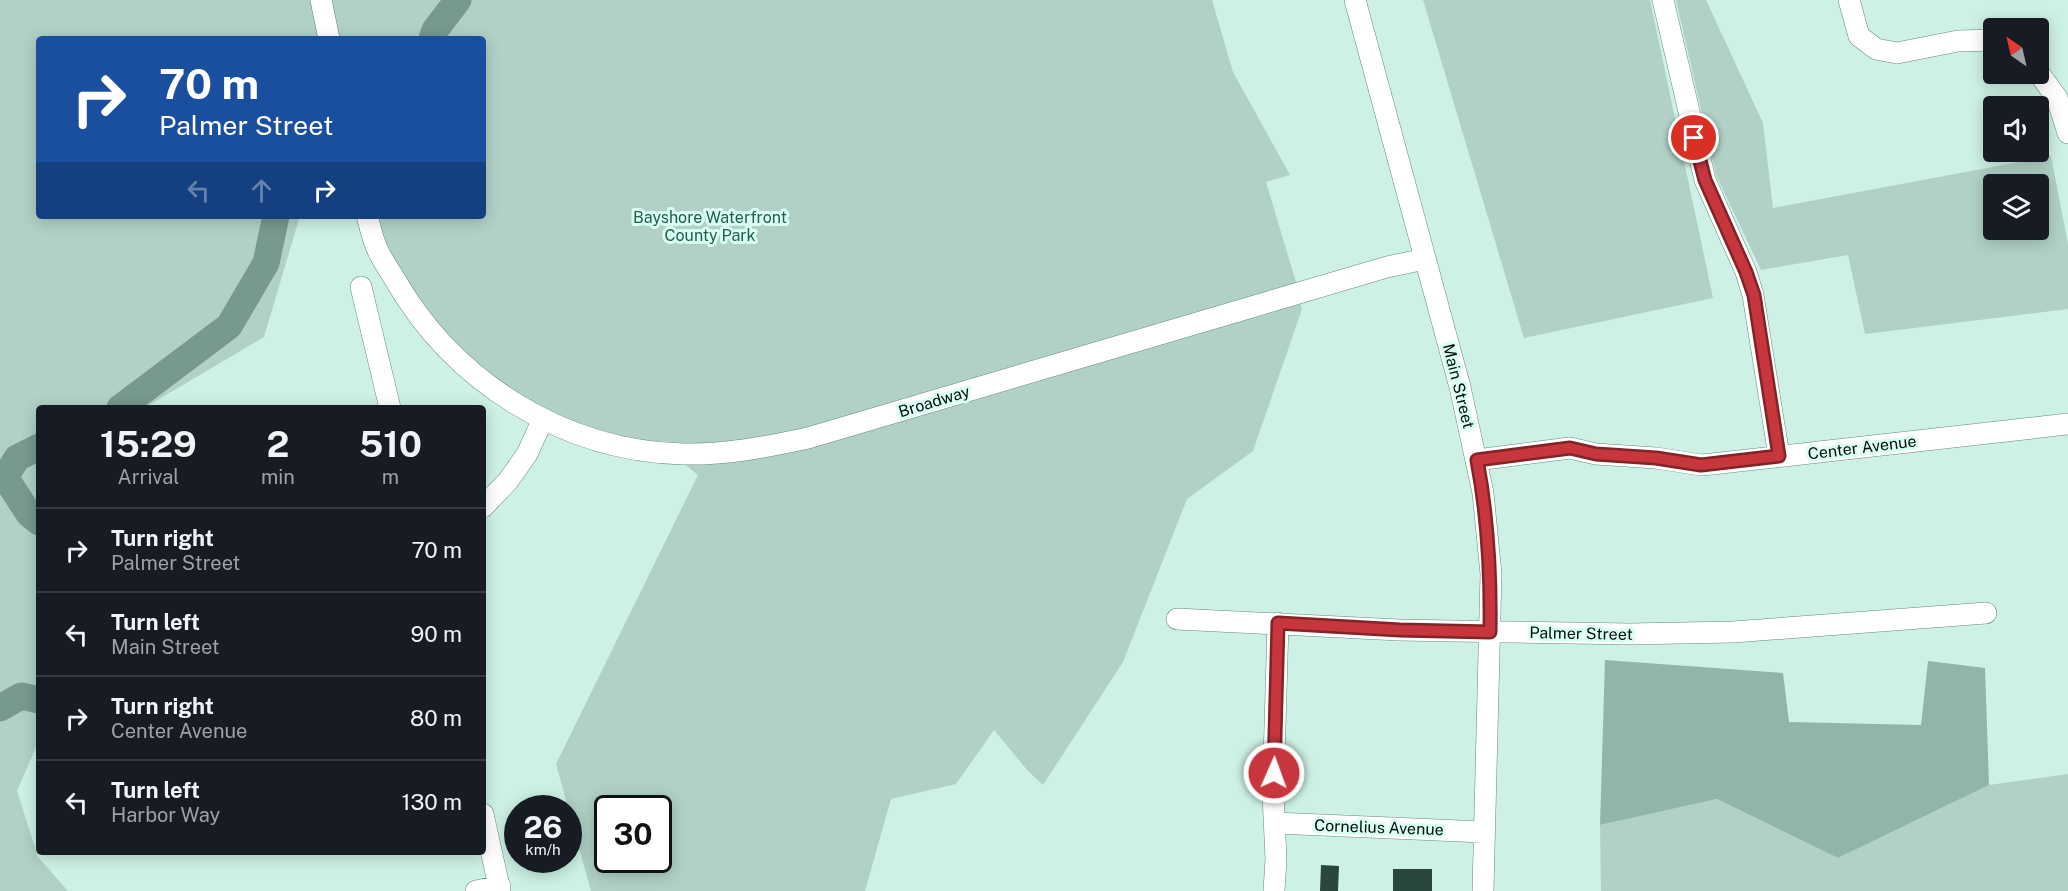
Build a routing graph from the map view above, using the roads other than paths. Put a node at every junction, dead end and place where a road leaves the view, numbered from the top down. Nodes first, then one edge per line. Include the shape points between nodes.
1 (321, 0) edge
2 (1355, 0) edge
3 (1663, 0) edge
4 (1849, 0) edge
5 (328, 36) edge
6 (1983, 40) edge
7 (2049, 83) edge
8 (2063, 97) edge
9 (2068, 133) edge
10 (368, 219) edge
11 (1425, 259) junction
12 (362, 287) dead end
13 (389, 405) edge
14 (543, 419) junction
15 (2068, 424) edge
16 (1779, 456) junction
17 (1477, 460) junction
18 (486, 504) edge
19 (1986, 613) dead end
20 (1177, 619) dead end
21 (1278, 623) junction
22 (1490, 632) junction
23 (1275, 823) junction
24 (486, 827) edge
25 (1484, 832) junction
26 (500, 888) edge
27 (477, 891) edge
28 (1274, 891) edge
29 (1483, 891) edge

1 - 5 street
2 - 11 street, Main Street
3 - 16 street via 1705,180 1754,295
4 - 6 street via 1859,36 1876,49 1897,53
7 - 8 street
8 - 9 street
10 - 14 street, Broadway via 376,247 411,307 433,335 494,390
11 - 14 street, Broadway via 1386,267 765,448 723,454 653,452 591,438
11 - 17 street, Main Street
12 - 13 street
14 - 18 street via 527,454
15 - 16 street, Center Avenue
16 - 17 street, Center Avenue via 1701,465 1570,448
17 - 22 street, Main Street via 1488,532
19 - 22 street, Palmer Street via 1733,632
20 - 21 street, Palmer Street
21 - 22 street, Palmer Street
21 - 23 street
22 - 25 street, Main Street
23 - 25 street, Cornelius Avenue
23 - 28 street
24 - 26 street
25 - 29 street, Main Street
26 - 27 street

